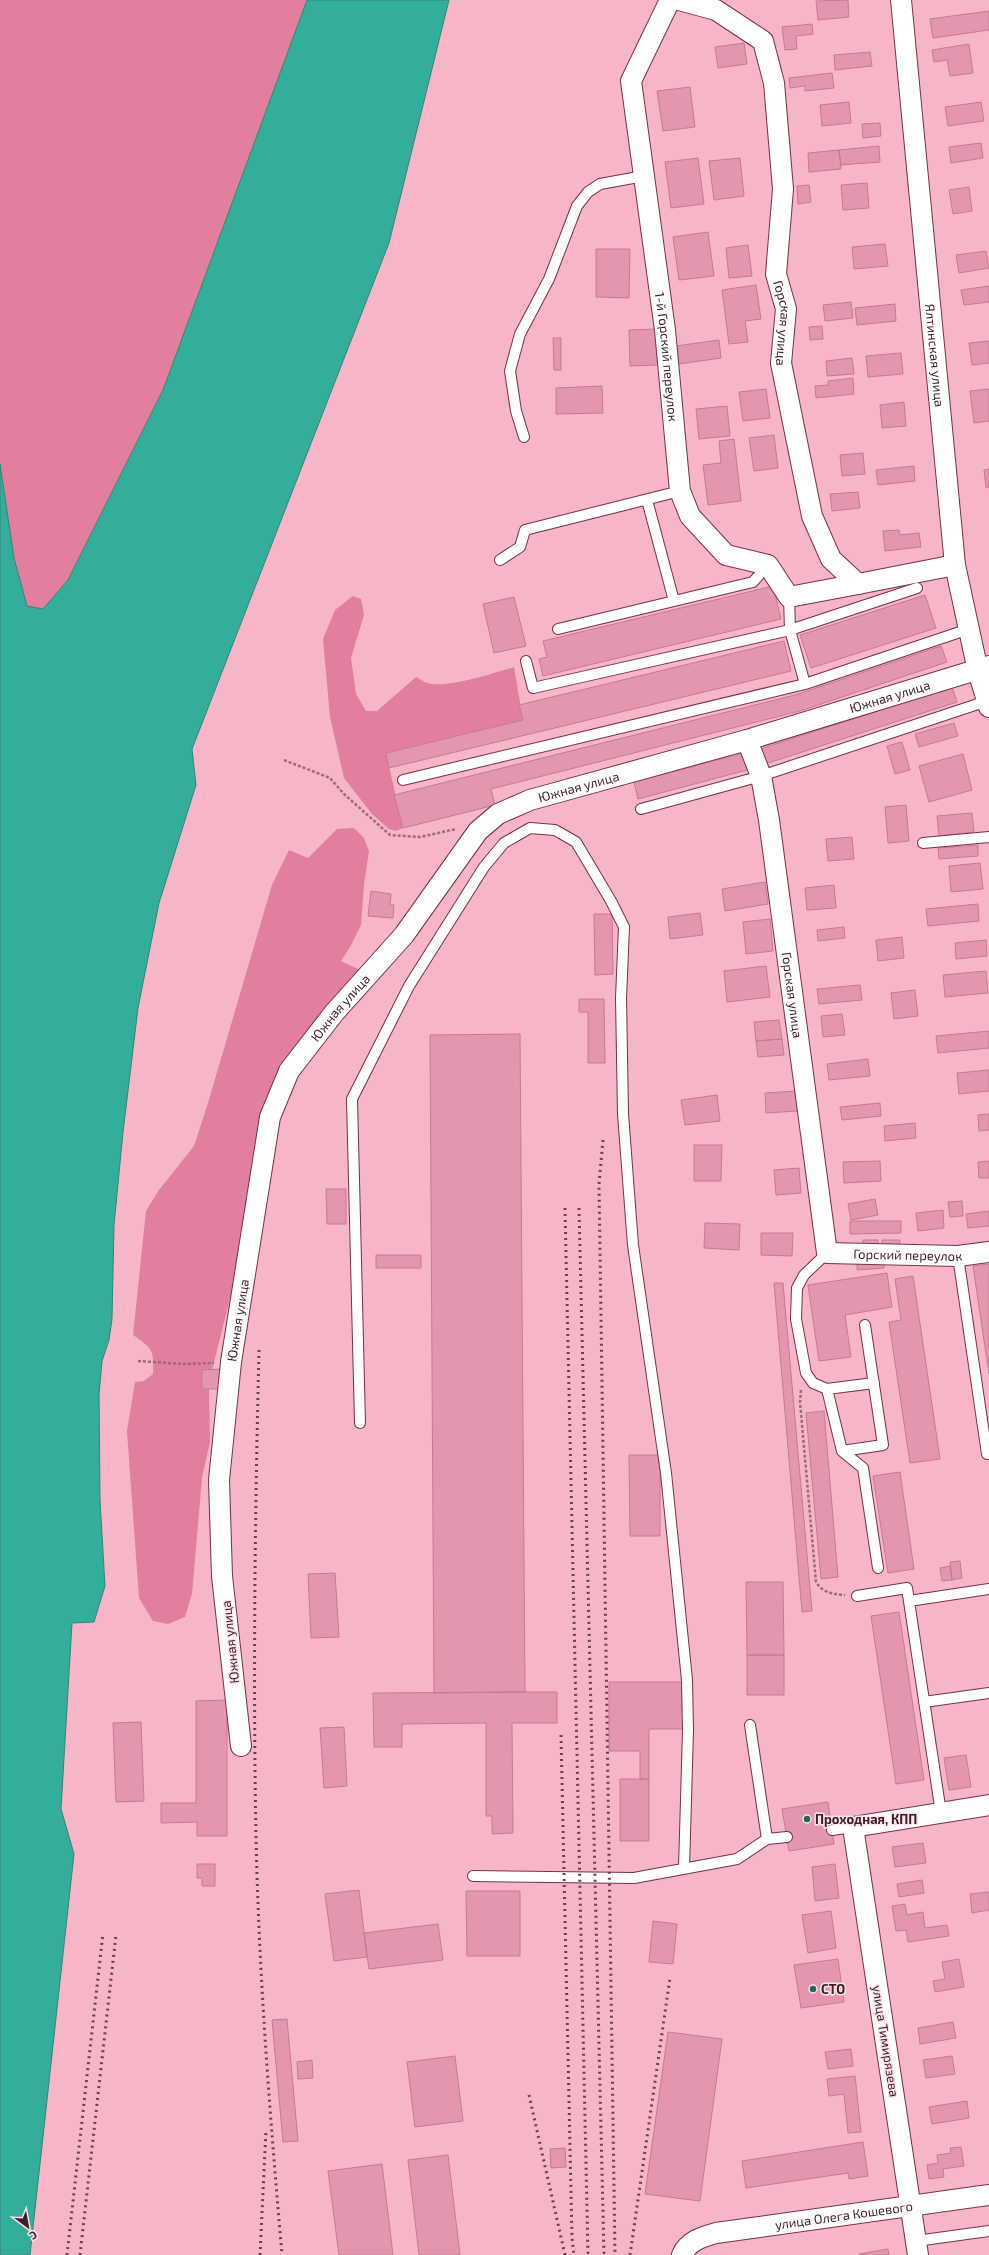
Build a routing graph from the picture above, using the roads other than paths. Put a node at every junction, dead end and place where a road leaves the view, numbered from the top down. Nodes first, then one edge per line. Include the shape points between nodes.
1 (670, 0) edge
2 (679, 0) edge
3 (901, 0) edge
4 (644, 176) junction
5 (524, 437) dead end
6 (680, 491) junction
7 (646, 500) junction
8 (500, 560) dead end
9 (768, 565) junction
10 (955, 565) junction
11 (858, 584) junction
12 (917, 588) dead end
13 (789, 597) junction
14 (674, 601) junction
15 (558, 629) dead end
16 (969, 629) junction
17 (790, 630) junction
18 (526, 661) dead end
19 (984, 668) edge
20 (805, 684) junction
21 (988, 704) edge
22 (746, 740) junction
23 (761, 776) junction
24 (403, 780) dead end
25 (640, 808) dead end
26 (989, 837) edge
27 (923, 843) dead end
28 (989, 1252) edge
29 (827, 1253) junction
30 (958, 1256) junction
31 (865, 1325) dead end
32 (874, 1383) junction
33 (827, 1389) junction
34 (360, 1423) dead end
35 (842, 1451) junction
36 (988, 1454) dead end
37 (878, 1568) dead end
38 (989, 1589) edge
39 (857, 1596) road end
40 (909, 1601) junction
41 (989, 1693) edge
42 (924, 1702) junction
43 (750, 1725) dead end
44 (241, 1746) dead end
45 (989, 1805) edge
46 (941, 1813) junction
47 (853, 1827) junction
48 (832, 1830) dead end
49 (787, 1837) dead end
50 (767, 1840) junction
51 (684, 1869) junction
52 (473, 1876) dead end
53 (989, 2195) edge
54 (912, 2207) junction
55 (989, 2231) edge
56 (917, 2248) edge
57 (682, 2255) edge

1 - 4 street, 1-й Горский переулок via 631,81
2 - 11 street, Горская улица via 716,10 763,41 774,83 782,189 776,274 786,309 781,363 812,516 831,559
3 - 10 street, Ялтинская улица
4 - 5 lane via 600,184 588,192 577,206 548,278 520,334 510,371 516,411
4 - 6 street, 1-й Горский переулок via 665,330
6 - 7 lane
6 - 9 street, 1-й Горский переулок via 690,516 726,555
7 - 8 lane via 526,530 520,547
7 - 14 lane
9 - 13 street
9 - 14 lane via 753,582
10 - 11 street
10 - 16 street, Ялтинская улица
11 - 13 street
12 - 17 lane
13 - 17 lane
14 - 15 lane
16 - 19 street, Ялтинская улица
16 - 20 lane
17 - 18 lane via 533,688
17 - 20 lane
19 - 21 street, Ялтинская улица
19 - 22 street, Южная улица
20 - 24 lane
21 - 23 lane
22 - 23 street, Горская улица
22 - 44 street, Южная улица via 530,800 498,814 478,831 404,935 334,1013 289,1071 270,1117 231,1362 219,1480 222,1576
23 - 25 lane
23 - 29 street, Горская улица
26 - 27 lane
28 - 30 street, Горский переулок
29 - 30 street, Горский переулок
29 - 33 lane via 804,1275 797,1288 796,1320 802,1361 809,1378 813,1383
30 - 36 lane
31 - 32 lane
32 - 33 lane
32 - 35 lane via 883,1445
33 - 35 lane
34 - 51 lane via 352,1099 409,986 484,867 504,843 530,828 555,830 576,842 624,927 621,998 623,1114 633,1245 666,1473 687,1680
35 - 37 lane via 863,1468
38 - 40 lane
39 - 40 lane via 907,1588
40 - 42 lane
41 - 42 lane
42 - 46 lane
43 - 50 lane
45 - 46 street
46 - 47 street
47 - 48 lane
47 - 54 street, улица Тимирязева
49 - 50 lane
50 - 51 lane via 737,1859
51 - 52 lane via 634,1878
53 - 54 street, улица Олега Кошевого
54 - 56 street, улица Тимирязева
54 - 57 street, улица Олега Кошевого via 716,2233 698,2238 685,2248
55 - 56 lane

